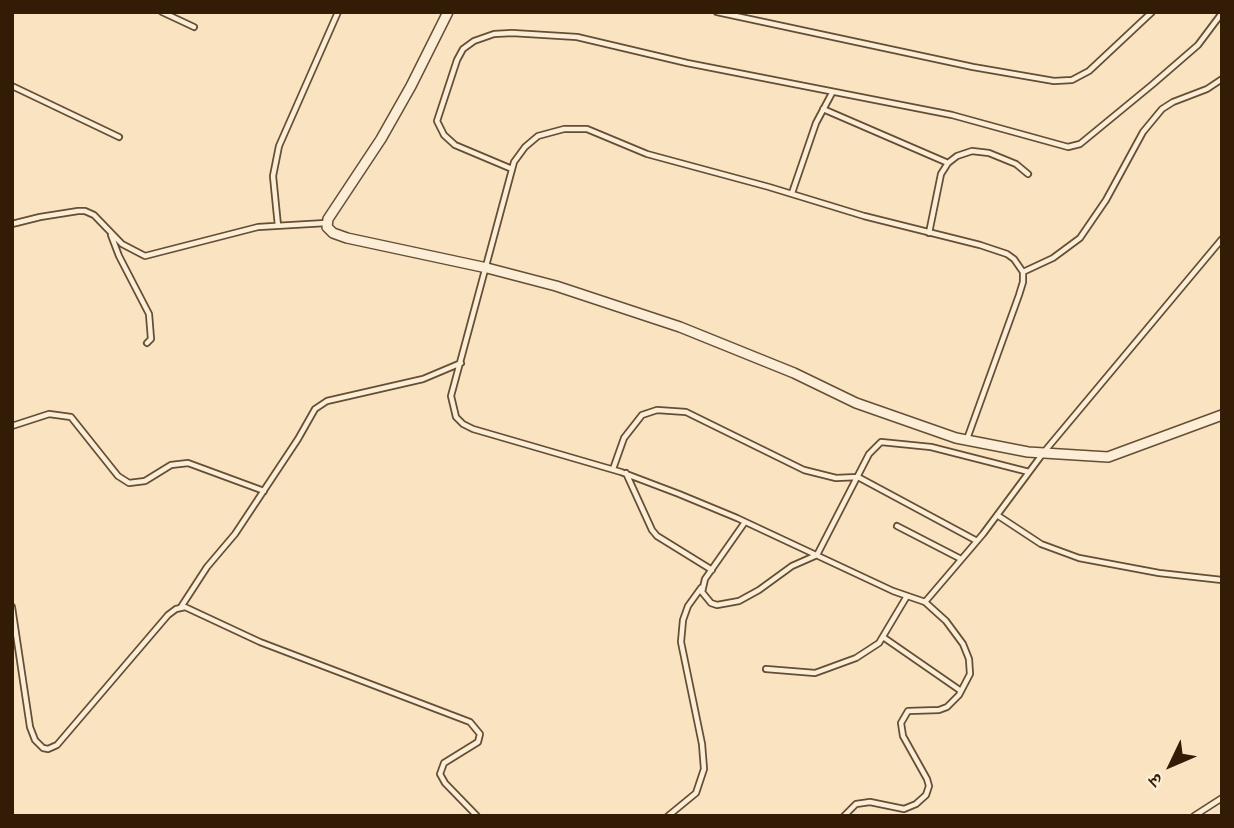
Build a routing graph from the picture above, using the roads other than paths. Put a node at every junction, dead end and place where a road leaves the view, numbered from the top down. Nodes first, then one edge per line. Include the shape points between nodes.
1 (162, 12) edge
2 (338, 12) edge
3 (447, 12) edge
4 (717, 12) edge
5 (1152, 12) edge
6 (1222, 13) edge
7 (194, 27) dead end
8 (1222, 79) edge
9 (12, 86) edge
10 (832, 93) junction
11 (822, 109) junction
12 (119, 137) dead end
13 (947, 163) junction
14 (512, 169) junction
15 (1028, 174) dead end
16 (792, 193) junction
17 (327, 223) junction
18 (12, 224) edge
19 (278, 226) junction
20 (929, 233) junction
21 (111, 234) junction
22 (1222, 239) edge
23 (487, 268) junction
24 (1023, 272) junction
25 (147, 343) dead end
26 (461, 363) junction
27 (1222, 415) edge
28 (12, 426) edge
29 (966, 440) junction
30 (1044, 452) junction
31 (613, 469) junction
32 (1029, 472) junction
33 (626, 473) junction
34 (858, 477) junction
35 (264, 491) junction
36 (997, 515) junction
37 (745, 522) junction
38 (897, 526) dead end
39 (977, 541) junction
40 (817, 555) junction
41 (961, 559) junction
42 (712, 570) junction
43 (1222, 580) edge
44 (702, 587) junction
45 (907, 596) junction
46 (925, 602) junction
47 (12, 607) edge
48 (180, 607) junction
49 (883, 637) junction
50 (766, 669) dead end
51 (961, 691) junction
52 (1222, 798) edge
53 (477, 816) edge
54 (668, 816) edge
55 (844, 816) edge
56 (1194, 816) edge

1 - 7 lane
2 - 19 lane via 279,146 273,176
3 - 17 street via 381,139
4 - 5 lane via 973,67 1064,81 1089,71
6 - 10 lane via 1198,45 1074,146 952,115
8 - 24 lane via 1162,109 1143,132 1080,238
9 - 12 lane
10 - 11 lane
10 - 14 lane via 577,37 494,34 463,49 437,121 455,145
11 - 13 lane
11 - 16 lane
13 - 15 lane via 964,153 980,151 1007,159
13 - 20 lane
14 - 16 lane via 538,136 578,128 646,154
14 - 23 lane
16 - 20 lane
17 - 19 lane
17 - 23 street via 329,230 347,238
18 - 21 lane via 78,211 94,215
19 - 21 lane via 145,256
20 - 24 lane via 1000,251 1014,259
21 - 25 lane via 149,314 151,338
22 - 30 lane
23 - 26 lane
23 - 29 street via 680,327 891,417
24 - 29 lane via 1019,295
26 - 31 lane via 451,396 456,417 463,424
26 - 35 lane via 423,379 319,405
27 - 30 street via 1108,457
28 - 35 lane via 49,414 71,417 118,476 129,482 145,481 171,465 188,463
29 - 30 street
30 - 32 lane
31 - 33 lane
31 - 34 lane via 635,421 648,412 674,410 695,415 804,470 836,478
32 - 34 lane via 931,447 881,442
32 - 36 lane
33 - 37 lane
33 - 42 lane via 657,536
34 - 39 lane
34 - 40 lane
35 - 48 lane
36 - 39 lane
36 - 43 lane via 1041,544 1079,558
37 - 40 lane
37 - 42 lane
38 - 41 lane
39 - 41 lane
40 - 44 lane via 730,604 711,603
40 - 45 lane
41 - 46 lane
42 - 44 lane
44 - 54 lane via 688,606 681,642 704,769 696,793
45 - 46 lane
45 - 49 lane
46 - 51 lane via 957,634 966,652 970,674
47 - 48 lane via 30,727 38,744 48,749 62,740 168,615
48 - 53 lane via 470,722 480,734 478,742 444,763 440,775
49 - 50 lane via 870,651 820,673
49 - 51 lane
51 - 55 lane via 947,707 908,711 901,723 903,736 927,779 928,791 922,799 897,809 863,802
52 - 56 lane

